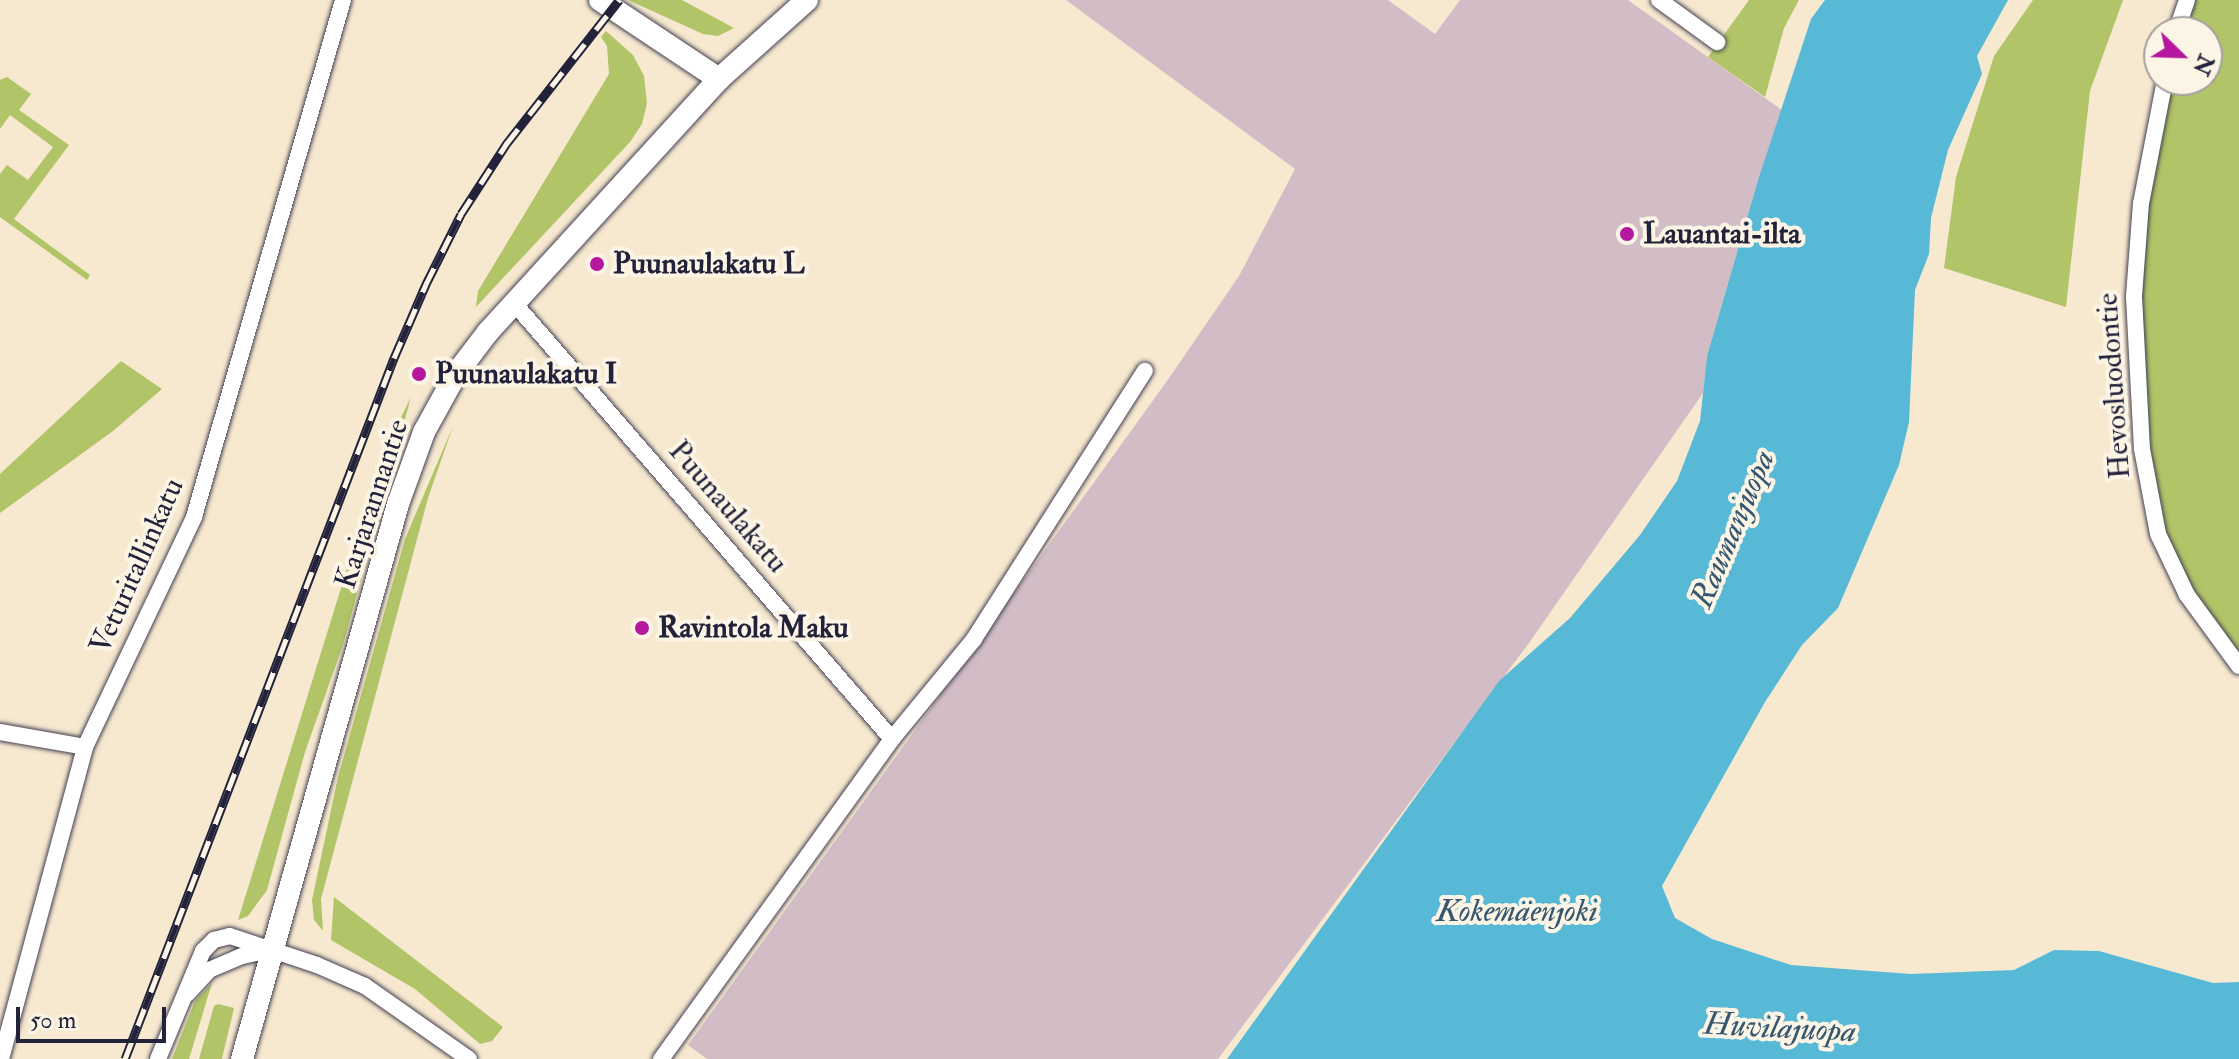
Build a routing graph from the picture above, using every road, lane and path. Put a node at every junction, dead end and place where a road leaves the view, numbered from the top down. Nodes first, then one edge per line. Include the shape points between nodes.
1 (343, 0) edge
2 (600, 0) edge
3 (807, 0) edge
4 (1659, 0) edge
5 (1717, 42) dead end
6 (719, 79) junction
7 (2162, 96) edge
8 (514, 303) junction
9 (1145, 371) dead end
10 (2239, 666) edge
11 (0, 732) edge
12 (892, 739) junction
13 (85, 747) junction
14 (272, 949) junction
15 (179, 1004) junction
16 (1, 1059) edge
17 (158, 1059) edge
18 (242, 1059) edge
19 (469, 1059) edge
20 (661, 1059) edge

1 - 13 street, Veturitallinkatu via 194,517
2 - 6 main road
3 - 6 main road, Karjarannantie
4 - 5 street
6 - 8 main road, Karjarannantie
7 - 10 street, Hevosluodontie via 2141,203 2134,297 2142,449 2158,534 2187,595
8 - 12 street, Puunaulakatu
8 - 14 main road, Karjarannantie via 456,374 424,432 398,504
9 - 12 street via 974,639
11 - 13 street
12 - 20 street
13 - 16 street, Veturitallinkatu
14 - 15 street via 209,970
14 - 15 street via 230,936 214,940 203,951
14 - 18 main road, Karjarannantie
14 - 19 street via 365,986
15 - 17 street

